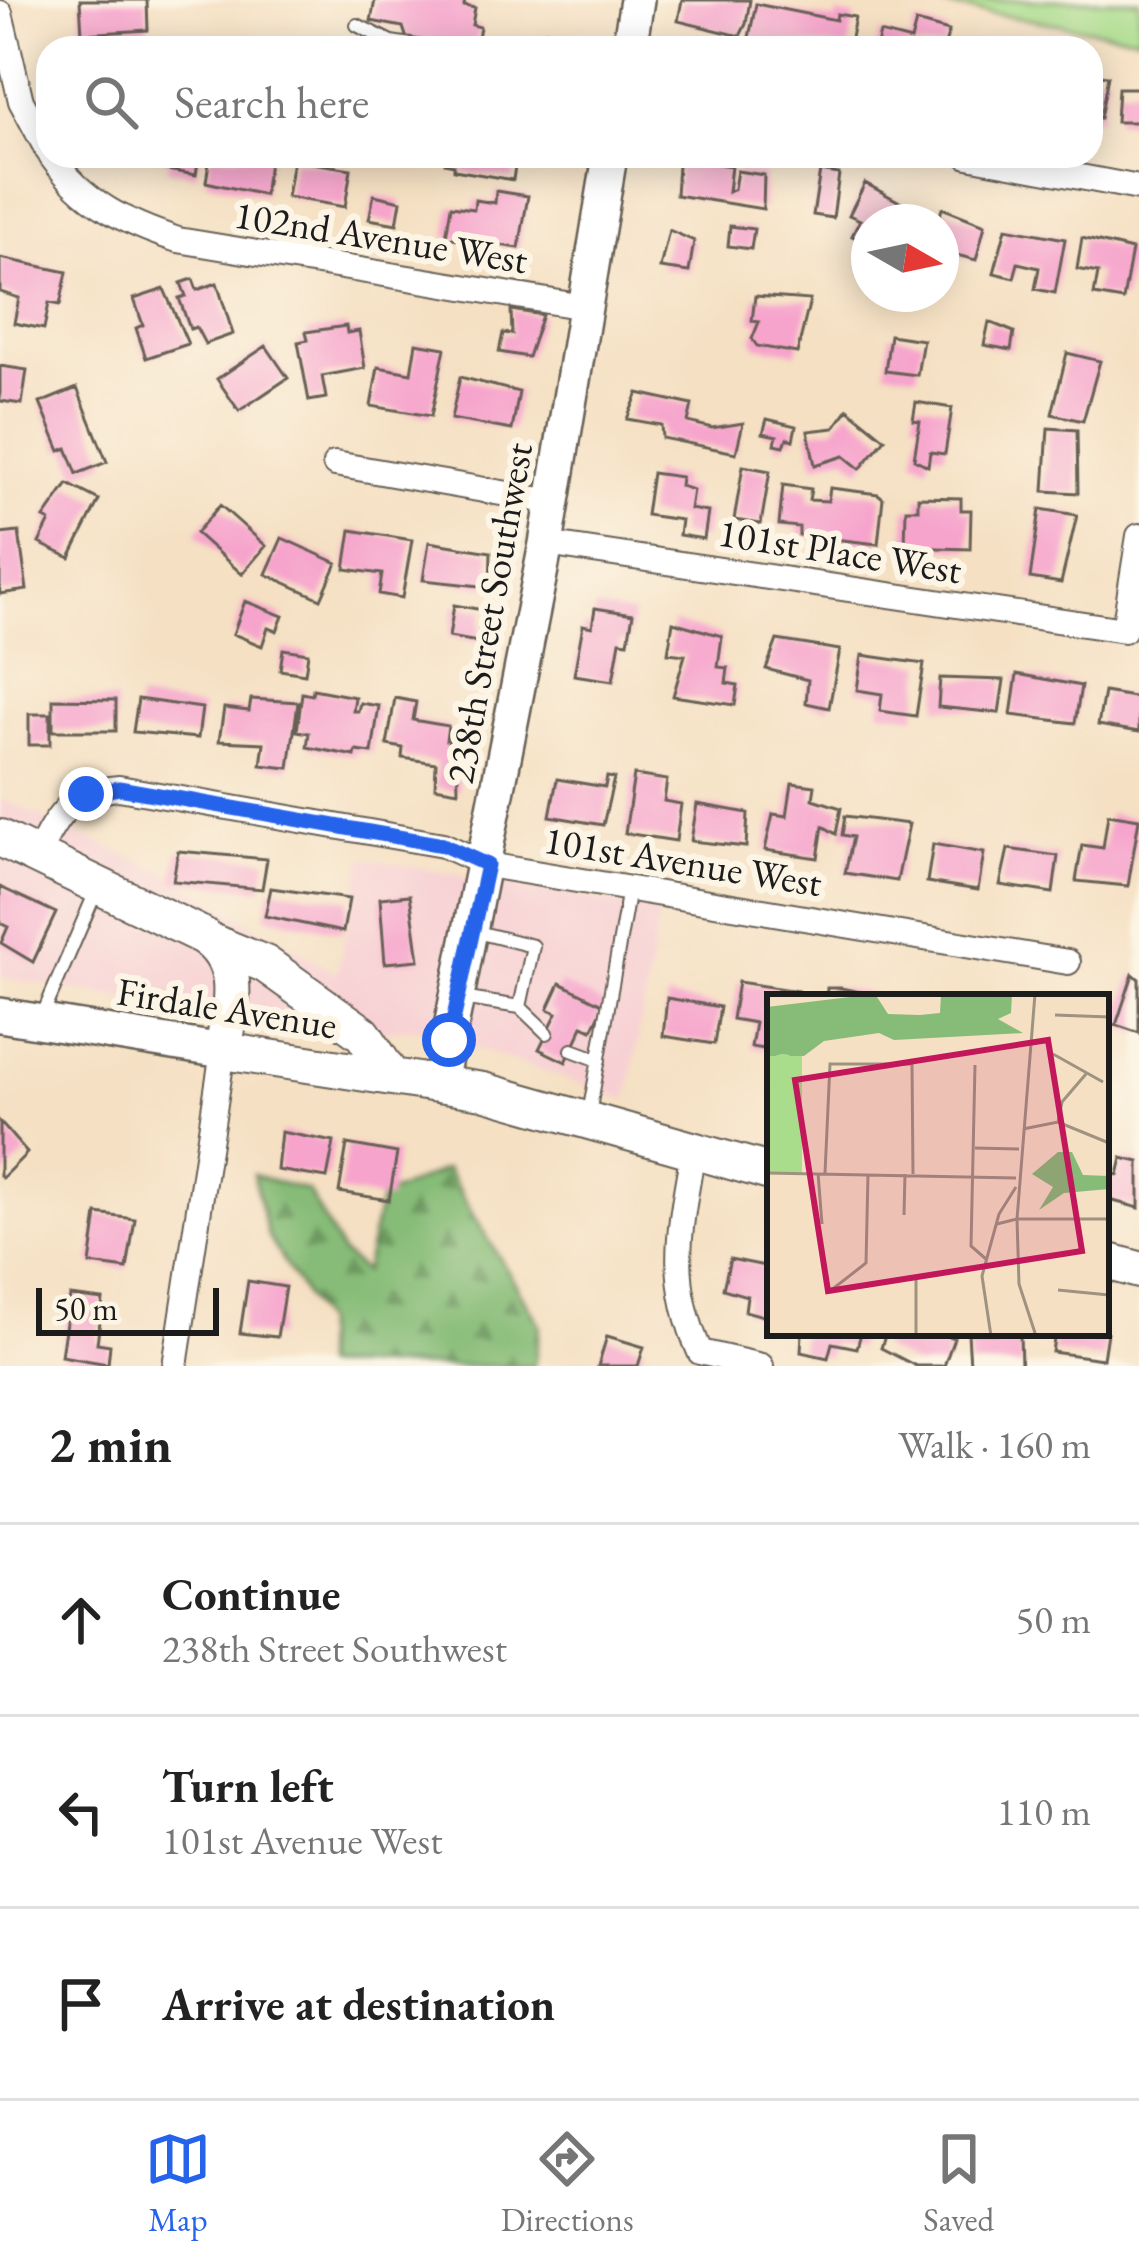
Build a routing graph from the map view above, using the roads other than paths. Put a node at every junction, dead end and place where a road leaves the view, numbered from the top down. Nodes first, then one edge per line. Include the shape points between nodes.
1 (637, 0) edge
2 (0, 13) edge
3 (357, 25) dead end
4 (379, 36) edge
5 (631, 36) edge
6 (36, 128) edge
7 (60, 168) edge
8 (608, 168) edge
9 (1032, 168) edge
10 (1139, 188) edge
11 (584, 307) junction
12 (335, 464) dead end
13 (553, 502) junction
14 (1139, 536) edge
15 (546, 544) junction
16 (0, 838) edge
17 (38, 855) junction
18 (487, 865) junction
19 (99, 885) junction
20 (629, 889) junction
21 (472, 931) junction
22 (211, 942) junction
23 (1068, 962) dead end
24 (459, 997) junction
25 (520, 1007) junction
26 (0, 1016) edge
27 (41, 1020) junction
28 (547, 1033) dead end
29 (572, 1050) dead end
30 (223, 1051) junction
31 (599, 1060) junction
32 (390, 1075) junction
33 (440, 1083) junction
34 (588, 1121) junction
35 (693, 1151) junction
36 (767, 1171) edge
37 (1109, 1262) edge
38 (1139, 1270) edge
39 (696, 1359) edge
40 (175, 1366) edge
41 (761, 1366) edge

1 - 5 street
2 - 6 street, 102nd Avenue West via 21,101
3 - 4 lane
7 - 11 street, 102nd Avenue West via 118,220 178,240
8 - 11 street, 238th Street Southwest
9 - 10 street
11 - 13 street, 238th Street Southwest
12 - 13 street
13 - 15 street, 238th Street Southwest
14 - 15 street, 101st Place West via 1124,630
15 - 18 street, 238th Street Southwest
16 - 17 main road
17 - 18 street, 101st Avenue West via 55,816 86,794 119,788 443,845
17 - 19 main road
18 - 20 street, 101st Avenue West
18 - 21 street, 238th Street Southwest
19 - 22 main road
19 - 27 lane
20 - 23 street, 101st Avenue West
20 - 31 lane
21 - 24 street, 238th Street Southwest
21 - 25 lane via 533,946
22 - 30 main road via 233,981
22 - 32 main road via 265,964 363,1034
24 - 25 lane
24 - 33 street, 238th Street Southwest
25 - 28 lane
26 - 27 street, Firdale Avenue
27 - 30 street, Firdale Avenue
29 - 31 lane
30 - 32 main road, Firdale Avenue
30 - 40 street
31 - 34 lane
32 - 33 main road, Firdale Avenue
33 - 34 main road, Firdale Avenue
34 - 35 main road, Firdale Avenue
35 - 36 main road, Firdale Avenue
35 - 39 street via 675,1267
37 - 38 main road
39 - 41 street

